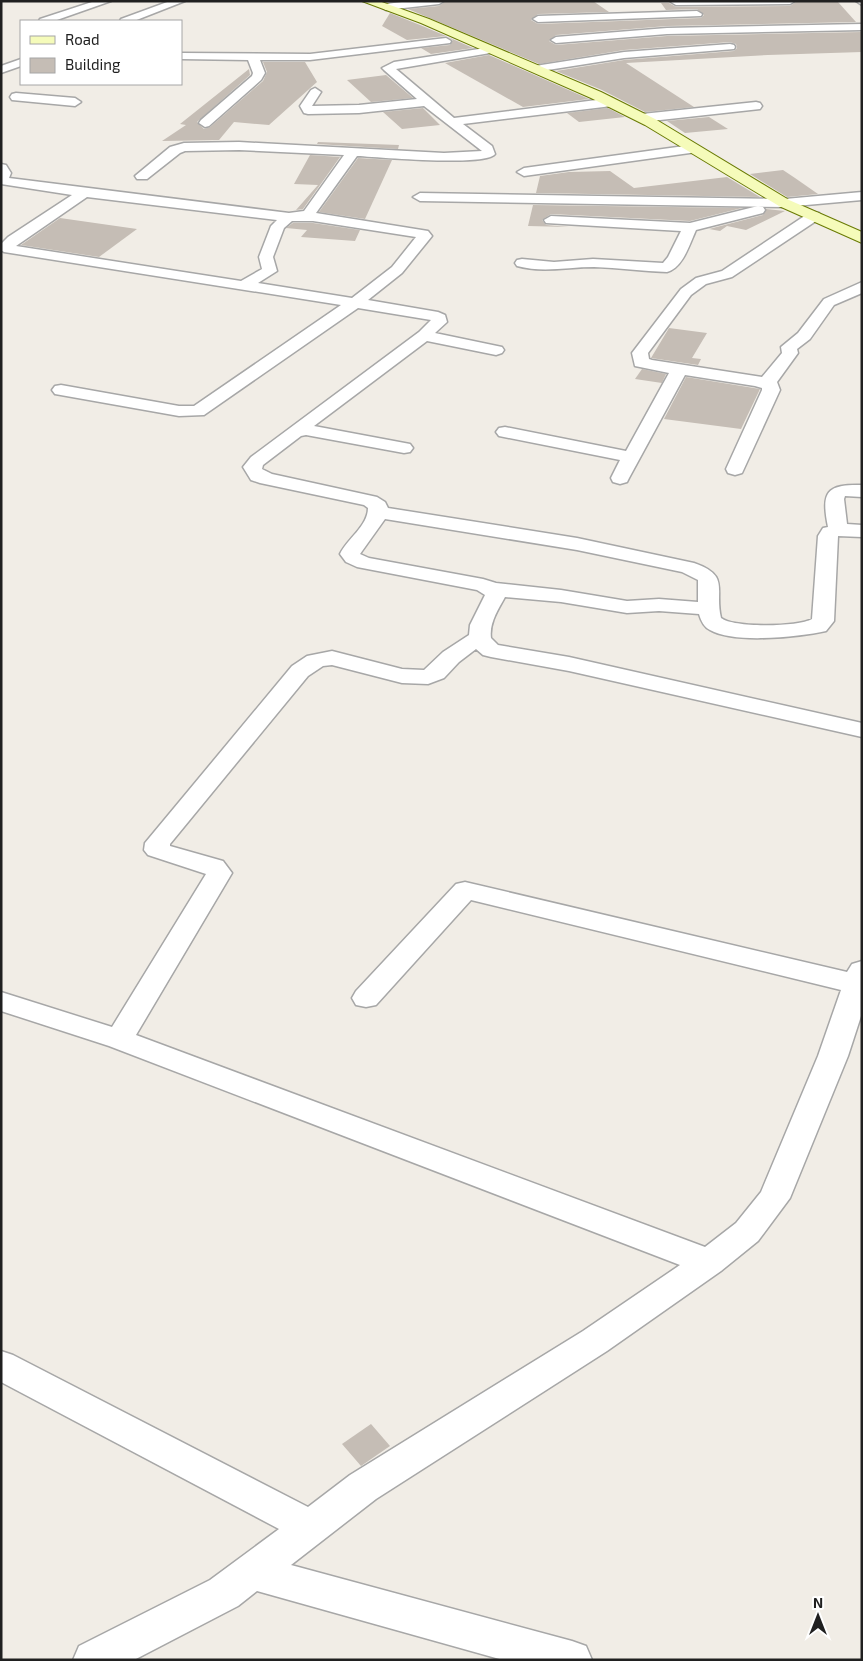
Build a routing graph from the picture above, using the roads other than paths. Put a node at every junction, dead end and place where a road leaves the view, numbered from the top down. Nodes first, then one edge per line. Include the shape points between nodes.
1 (106, 1) edge
2 (180, 1) edge
3 (367, 1) edge
4 (439, 1) edge
5 (668, 2) edge
6 (790, 2) edge
7 (604, 5) dead end
8 (386, 7) junction
9 (705, 14) dead end
10 (618, 15) junction
11 (806, 16) dead end
12 (47, 20) edge
13 (128, 20) edge
14 (538, 20) dead end
15 (862, 26) edge
16 (823, 27) junction
17 (466, 39) junction
18 (730, 47) dead end
19 (492, 50) junction
20 (182, 56) edge
21 (253, 57) junction
22 (601, 58) junction
23 (20, 62) edge
24 (535, 69) junction
25 (1, 70) edge
26 (33, 88) dead end
27 (315, 92) dead end
28 (75, 102) dead end
29 (427, 102) junction
30 (612, 102) junction
31 (756, 106) dead end
32 (642, 118) junction
33 (451, 122) junction
34 (206, 123) dead end
35 (692, 149) junction
36 (353, 152) junction
37 (1, 168) edge
38 (524, 172) dead end
39 (142, 176) dead end
40 (81, 192) junction
41 (862, 196) edge
42 (420, 197) dead end
43 (783, 202) junction
44 (310, 216) junction
45 (814, 216) junction
46 (289, 217) junction
47 (551, 220) dead end
48 (690, 227) junction
49 (862, 238) edge
50 (522, 263) dead end
51 (244, 285) junction
52 (862, 287) edge
53 (355, 303) junction
54 (426, 334) junction
55 (496, 350) dead end
56 (678, 370) junction
57 (766, 382) junction
58 (61, 390) dead end
59 (295, 432) junction
60 (504, 432) dead end
61 (404, 448) dead end
62 (632, 457) junction
63 (735, 469) dead end
64 (620, 478) dead end
65 (862, 491) edge
66 (379, 512) junction
67 (838, 530) junction
68 (862, 531) edge
69 (491, 588) junction
70 (710, 609) junction
71 (478, 638) junction
72 (862, 730) edge
73 (859, 977) edge
74 (366, 998) dead end
75 (1, 1001) edge
76 (119, 1039) junction
77 (709, 1262) junction
78 (1, 1365) edge
79 (312, 1527) junction
80 (253, 1572) junction
81 (93, 1660) edge
82 (572, 1660) edge

1 - 12 street
2 - 13 street
3 - 8 street
4 - 8 street
5 - 6 street
7 - 10 street
8 - 17 street
9 - 10 street
10 - 14 street
11 - 16 street
15 - 16 street
16 - 22 street via 667,31 552,39
17 - 19 street
17 - 21 street via 317,57
18 - 22 street
19 - 24 street
19 - 29 street via 389,67
20 - 21 street
21 - 34 street via 259,73 257,78
22 - 24 street
23 - 25 street
24 - 30 street
26 - 28 street via 13,99
27 - 29 street via 306,106 308,110
29 - 33 street
30 - 32 street
30 - 33 street
31 - 32 street
32 - 35 street
33 - 36 street via 490,154 460,157
35 - 38 street
35 - 43 street
36 - 39 street via 239,146 184,147 175,150
36 - 44 street
37 - 40 street via 4,181
40 - 46 street
40 - 51 street via 82,195 6,247
41 - 43 street
42 - 43 street
43 - 45 street
43 - 48 street
44 - 46 street
44 - 53 street via 418,232 425,236 397,270
45 - 49 street
45 - 56 street via 727,274 701,281 686,292 639,358 648,365
46 - 51 street via 278,226 266,257 270,271
47 - 48 street
48 - 50 street via 675,259 667,268
51 - 53 street
52 - 57 street via 829,302 804,336 789,347 790,353 772,379
53 - 54 street via 438,318
53 - 58 street via 198,411 179,411
54 - 55 street
54 - 59 street
56 - 57 street
56 - 62 street
57 - 63 street via 771,385 771,390
59 - 61 street via 306,430
59 - 66 street via 257,461 252,471 267,479 370,501 378,506
60 - 62 street
62 - 64 street
65 - 67 street via 835,494
66 - 69 street via 352,548 350,554 353,558 364,563
66 - 70 street via 577,544 687,567 708,578
67 - 68 street
67 - 70 street via 828,536 823,621 818,626 788,630 728,628 716,626
69 - 70 street via 627,607 659,604
69 - 71 street via 495,595
71 - 72 street via 491,650 510,655 569,664
71 - 76 street via 428,677 402,676 332,658 311,662 300,671 158,842 158,850 214,867 219,873
73 - 74 street via 465,890
73 - 77 street via 833,1056 774,1198 748,1232
75 - 76 street
76 - 77 street
77 - 79 street via 595,1341 363,1487
78 - 79 street
79 - 80 street
80 - 81 street via 224,1593
80 - 82 street

